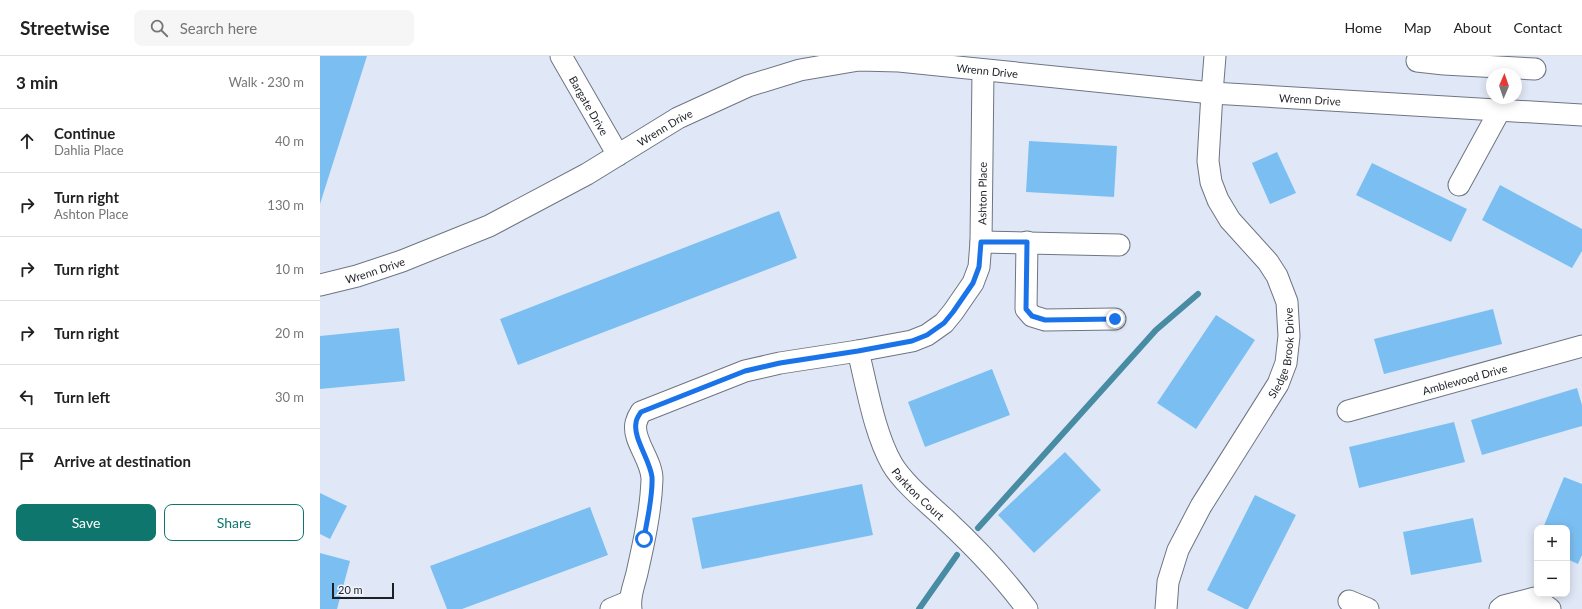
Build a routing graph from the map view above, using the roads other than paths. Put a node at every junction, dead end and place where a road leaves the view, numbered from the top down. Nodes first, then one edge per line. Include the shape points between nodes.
1 (561, 56) edge
2 (1216, 56) edge
3 (1417, 61) dead end
4 (1535, 69) dead end
5 (983, 71) junction
6 (1212, 93) junction
7 (1500, 110) junction
8 (1582, 115) edge
9 (618, 155) junction
10 (1459, 185) dead end
11 (981, 242) junction
12 (1027, 242) junction
13 (1119, 245) dead end
14 (320, 285) edge
15 (1115, 319) dead end
16 (1582, 346) edge
17 (858, 351) junction
18 (1348, 411) dead end
19 (1349, 600) dead end
20 (624, 606) edge
21 (1027, 609) edge
22 (1166, 609) edge
23 (1368, 609) edge
24 (1500, 609) edge
25 (1550, 609) edge

1 - 9 street, Bargate Drive
2 - 6 street, Sledge Brook Drive
3 - 4 street
5 - 6 street, Wrenn Drive
5 - 9 street, Wrenn Drive via 899,61 859,60 800,70 743,88 678,118
5 - 11 street, Ashton Place
6 - 7 street, Wrenn Drive
6 - 22 street, Sledge Brook Drive via 1208,161 1211,182 1230,220 1278,276 1287,302 1289,336 1286,363 1278,384 1201,506 1178,550 1168,582
7 - 8 street, Wrenn Drive
7 - 10 street
9 - 14 street, Wrenn Drive via 489,226 402,261
11 - 12 street
11 - 17 street, Ashton Place via 979,267 973,283 944,323 927,335 912,341
12 - 13 street
12 - 15 street via 1026,309 1032,316 1045,320
16 - 18 street, Amblewood Drive
17 - 20 street, Ashton Place via 745,371 641,412 635,424 637,437 652,476 651,498 637,575
17 - 21 street, Parkton Court via 883,447 893,466 911,487 979,551
19 - 23 street
24 - 25 street via 1534,598

